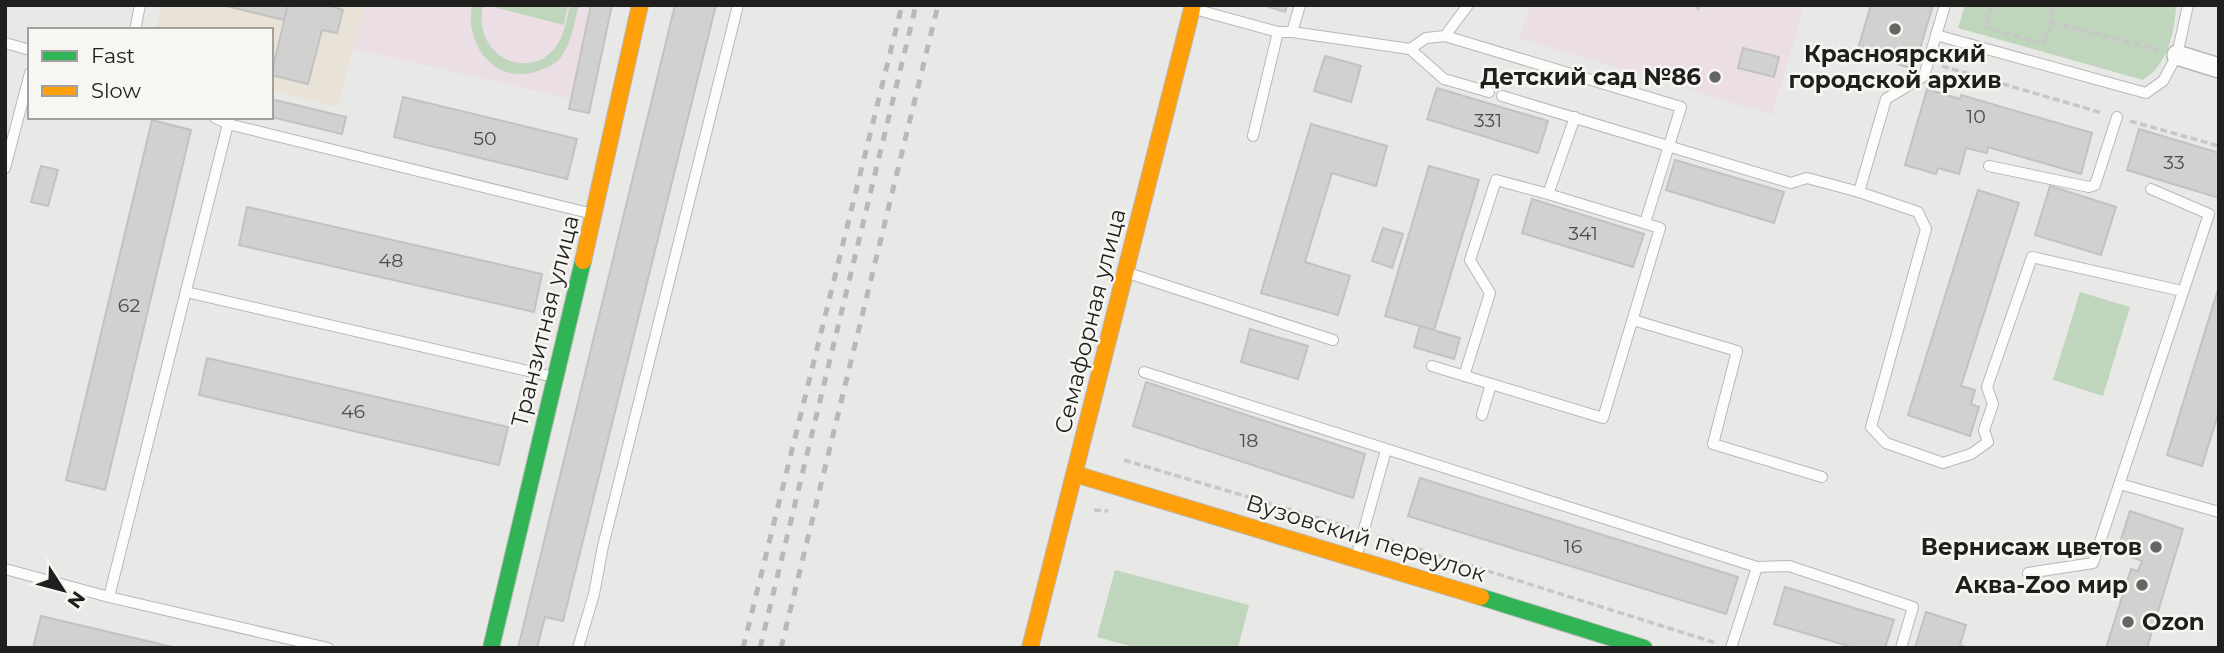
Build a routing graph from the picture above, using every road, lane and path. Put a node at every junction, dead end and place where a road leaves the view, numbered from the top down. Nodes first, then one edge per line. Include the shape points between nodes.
1 (140, 5) edge
2 (640, 5) edge
3 (738, 5) edge
4 (1300, 5) edge
5 (1468, 5) edge
6 (1945, 5) edge
7 (1991, 5) edge
8 (2051, 5) edge
9 (2188, 5) edge
10 (1193, 7) edge
11 (2052, 22) junction
12 (135, 28) edge
13 (1292, 32) junction
14 (1278, 33) junction
15 (1936, 35) junction
16 (1445, 36) junction
17 (5, 43) edge
18 (28, 49) edge
19 (1410, 49) junction
20 (2177, 55) junction
21 (1928, 62) junction
22 (2219, 68) edge
23 (28, 81) edge
24 (1489, 92) dead end
25 (1502, 96) dead end
26 (1575, 117) junction
27 (2117, 117) junction
28 (218, 119) edge
29 (228, 124) junction
30 (1253, 136) dead end
31 (2219, 146) edge
32 (1669, 147) junction
33 (1989, 166) dead end
34 (5, 169) edge
35 (2151, 189) dead end
36 (1859, 192) junction
37 (1548, 194) junction
38 (594, 215) junction
39 (1644, 223) junction
40 (1126, 273) junction
41 (2182, 291) junction
42 (186, 292) junction
43 (1633, 320) junction
44 (1333, 340) dead end
45 (1432, 366) dead end
46 (1144, 372) dead end
47 (1464, 376) junction
48 (554, 377) junction
49 (1491, 384) junction
50 (1482, 415) dead end
51 (1386, 450) junction
52 (1124, 460) dead end
53 (1075, 474) junction
54 (1822, 477) dead end
55 (2120, 484) junction
56 (2219, 512) edge
57 (1364, 531) junction
58 (1356, 558) junction
59 (1757, 567) junction
60 (5, 569) edge
61 (2028, 573) dead end
62 (109, 597) junction
63 (328, 648) edge
64 (491, 648) edge
65 (578, 648) edge
66 (1030, 648) edge
67 (1644, 648) edge
68 (1731, 648) edge
69 (1901, 648) edge

1 - 12 lane
2 - 38 main road, Транзитная улица
3 - 65 lane
4 - 13 lane
5 - 16 lane
6 - 15 lane
7 - 11 path via 1985,27 2043,44
8 - 11 path
9 - 20 lane
10 - 14 lane
10 - 40 main road, Семафорная улица
11 - 20 path
13 - 14 lane
13 - 19 lane
14 - 30 lane
15 - 20 lane via 2146,93 2163,81
15 - 21 lane
16 - 19 lane via 1426,38
16 - 32 lane via 1681,107
17 - 18 lane
19 - 24 lane via 1444,79
20 - 22 street
21 - 27 path
21 - 36 lane via 1924,76 1886,99
23 - 34 lane
25 - 26 lane
26 - 32 lane
26 - 37 lane
27 - 31 path
27 - 33 lane via 2095,185
28 - 29 lane
29 - 38 lane
29 - 42 lane
32 - 36 lane via 1791,183 1807,178
32 - 39 lane
35 - 41 lane via 2209,214
36 - 41 lane via 1918,212 1926,229 1871,427 1886,443 1943,463 1971,454 1988,442 1984,430 1993,404 1987,387 2032,257
37 - 39 lane
37 - 47 lane via 1496,180 1470,260 1490,293
38 - 48 main road, Транзитная улица
39 - 43 lane via 1660,228
40 - 44 lane
40 - 53 main road, Семафорная улица
41 - 55 lane
42 - 48 lane
42 - 62 lane
43 - 49 lane via 1603,418
43 - 54 lane via 1737,351 1713,444
45 - 47 lane
46 - 51 lane
47 - 49 lane
48 - 64 main road, Транзитная улица
49 - 50 lane
51 - 57 lane
51 - 59 lane
52 - 57 path
53 - 58 main road, Вузовский переулок
53 - 66 main road, Семафорная улица
55 - 56 lane
55 - 61 lane via 2093,563
57 - 58 lane
57 - 68 path
58 - 67 main road, Вузовский переулок
59 - 68 lane
59 - 69 lane via 1789,566 1913,607
60 - 62 lane
62 - 63 lane

